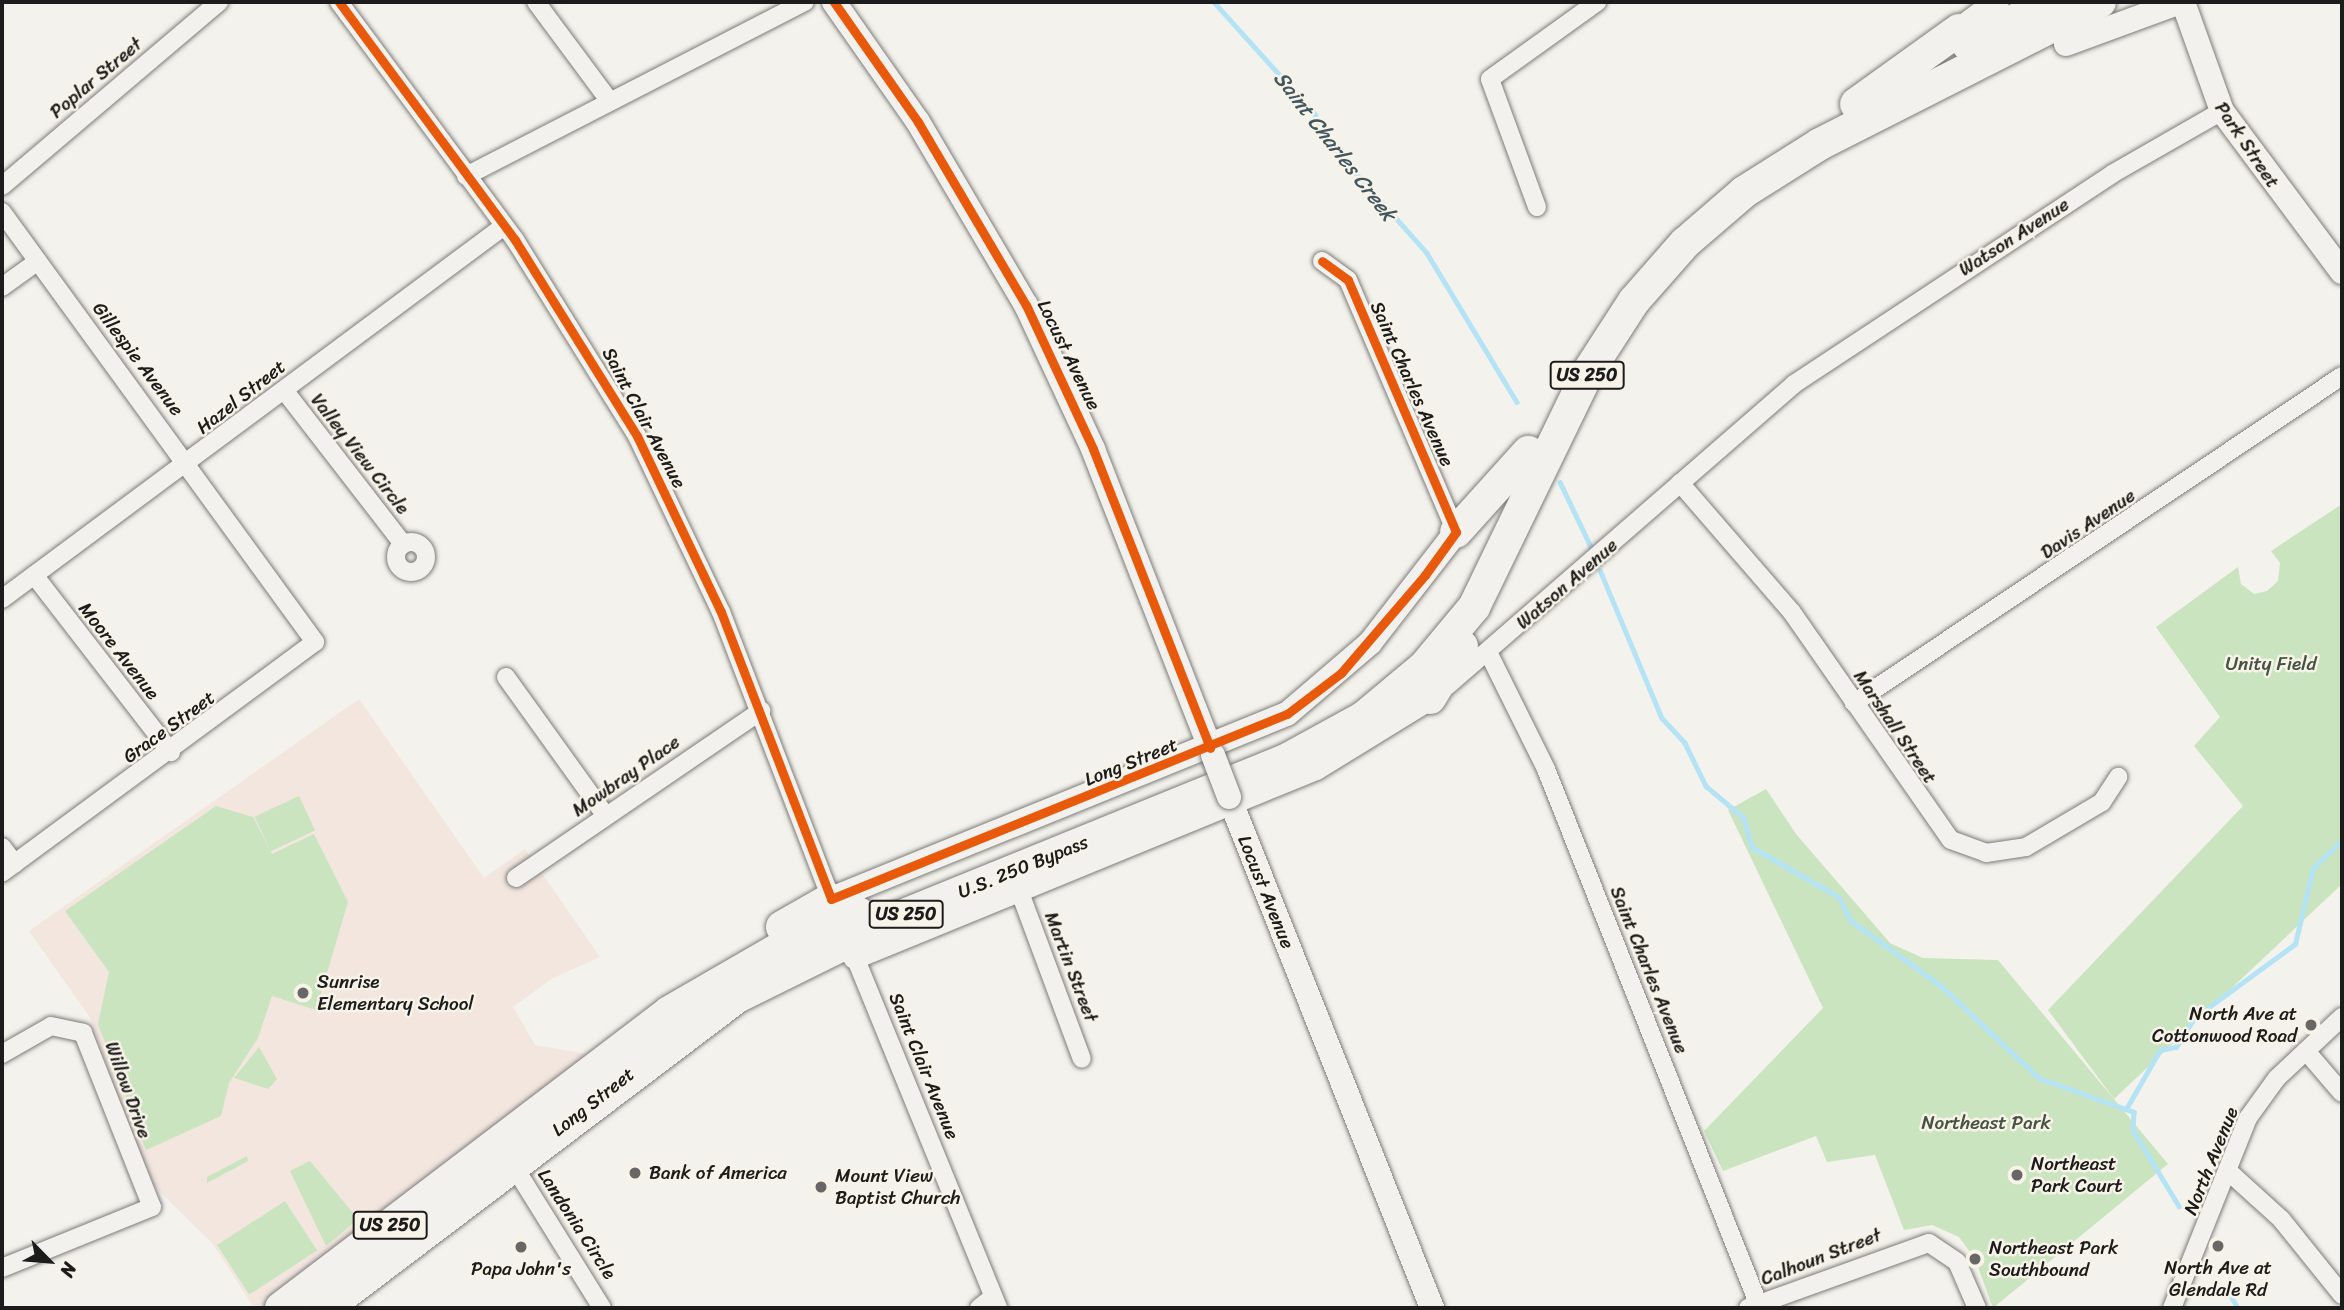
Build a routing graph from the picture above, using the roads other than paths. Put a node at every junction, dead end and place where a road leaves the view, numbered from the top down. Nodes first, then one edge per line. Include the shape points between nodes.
1 (339, 2) edge
2 (536, 2) edge
3 (805, 2) edge
4 (834, 2) edge
5 (1597, 2) edge
6 (1997, 2) edge
7 (2049, 2) edge
8 (2100, 2) edge
9 (2182, 2) edge
10 (210, 5) edge
11 (1959, 30) joint
12 (2066, 44) joint
13 (608, 99) junction
14 (1901, 102) junction
15 (1856, 104) junction
16 (2222, 111) junction
17 (466, 176) junction
18 (2, 187) edge
19 (1537, 207) dead end
20 (2, 212) edge
21 (504, 226) junction
22 (38, 261) junction
23 (1322, 261) dead end
24 (2342, 272) edge
25 (2, 287) edge
26 (2342, 376) edge
27 (284, 390) junction
28 (1528, 452) junction
29 (189, 463) junction
30 (1680, 483) junction
31 (1456, 532) junction
32 (403, 544) dead end
33 (1496, 570) junction
34 (34, 575) junction
35 (2, 599) edge
36 (288, 600) joint
37 (1488, 652) junction
38 (506, 677) dead end
39 (1430, 698) junction
40 (1854, 703) junction
41 (761, 711) junction
42 (1212, 751) junction
43 (171, 752) junction
44 (2118, 777) dead end
45 (1230, 801) junction
46 (605, 815) junction
47 (2, 847) edge
48 (8, 869) edge
49 (516, 878) dead end
50 (1019, 890) junction
51 (831, 899) junction
52 (855, 957) junction
53 (2342, 1017) edge
54 (671, 1026) junction
55 (2306, 1051) junction
56 (2, 1054) edge
57 (1082, 1059) dead end
58 (2342, 1093) edge
59 (506, 1153) junction
60 (2228, 1171) junction
61 (2, 1268) edge
62 (2342, 1295) edge
63 (990, 1305) edge
64 (1755, 1307) edge
65 (281, 1308) edge
66 (326, 1308) edge
67 (602, 1308) edge
68 (1432, 1308) edge
69 (1977, 1308) edge
70 (2172, 1308) edge

1 - 17 street, Saint Clair Avenue
2 - 13 street
3 - 13 street
4 - 42 street, Locust Avenue via 918,122 1026,305 1093,449
5 - 19 street via 1490,79
6 - 11 street
7 - 15 highway, US 250
8 - 14 highway, US 250
9 - 12 street
9 - 16 street, Park Street
10 - 18 street, Poplar Street
11 - 15 highway
12 - 14 highway
13 - 17 street
14 - 33 highway, US 250 via 1772,172 1717,213 1661,268 1588,372
15 - 28 highway, US 250 via 1759,159 1661,240 1587,337
16 - 24 street, Park Street
16 - 30 street, Watson Avenue via 1882,323 1768,404
17 - 21 street, Saint Clair Avenue
20 - 22 street, Gillespie Avenue
21 - 27 street, Hazel Street
21 - 41 street, Saint Clair Avenue via 637,436
22 - 25 street
22 - 29 street, Gillespie Avenue
23 - 31 street, Saint Charles Avenue via 1348,281
26 - 40 street, Davis Avenue
27 - 29 street, Hazel Street
27 - 32 street, Valley View Circle
28 - 31 highway
28 - 54 highway, US 250 via 1492,537 1454,603 1404,661 1344,709 1276,745 819,929
29 - 34 street, Hazel Street
29 - 36 street, Gillespie Avenue
30 - 37 street, Watson Avenue
30 - 40 street, Marshall Street via 1791,611
31 - 42 street, Long Street via 1340,673 1287,715
33 - 39 highway
33 - 54 highway, U.S. 250 Bypass / US 250 via 1425,666 1364,717 1284,761 818,954
34 - 35 street, Hazel Street
34 - 43 street, Moore Avenue
36 - 43 street, Grace Street via 314,637 313,648
37 - 39 street, Watson Avenue
37 - 64 street, Saint Charles Avenue via 1551,780
38 - 46 street
39 - 45 street, Watson Avenue via 1337,757
40 - 44 street, Marshall Street via 1939,830 1968,849 2002,853 2026,847 2102,802
41 - 46 street, Mowbray Place
41 - 51 street, Saint Clair Avenue
42 - 45 street, Locust Avenue, bridge
42 - 51 street, Long Street
43 - 48 street, Grace Street
45 - 50 street, Watson Avenue
45 - 68 street, Locust Avenue
46 - 49 street, Mowbray Place
47 - 48 street
50 - 52 street, Watson Avenue
50 - 57 street, Martin Street
51 - 54 highway via 732,959
52 - 54 highway
52 - 63 street, Saint Clair Avenue
53 - 55 street, North Avenue
54 - 59 highway, Long Street / US 250
55 - 58 street
55 - 60 street, North Avenue via 2261,1097
56 - 61 street, Willow Drive via 51,1026 83,1033 152,1207
59 - 65 highway, US 250
59 - 66 highway, US 250
59 - 67 street, Landonia Circle
60 - 62 street via 2281,1219
60 - 70 street, North Avenue
64 - 69 street, Calhoun Street via 1929,1243 1950,1253

